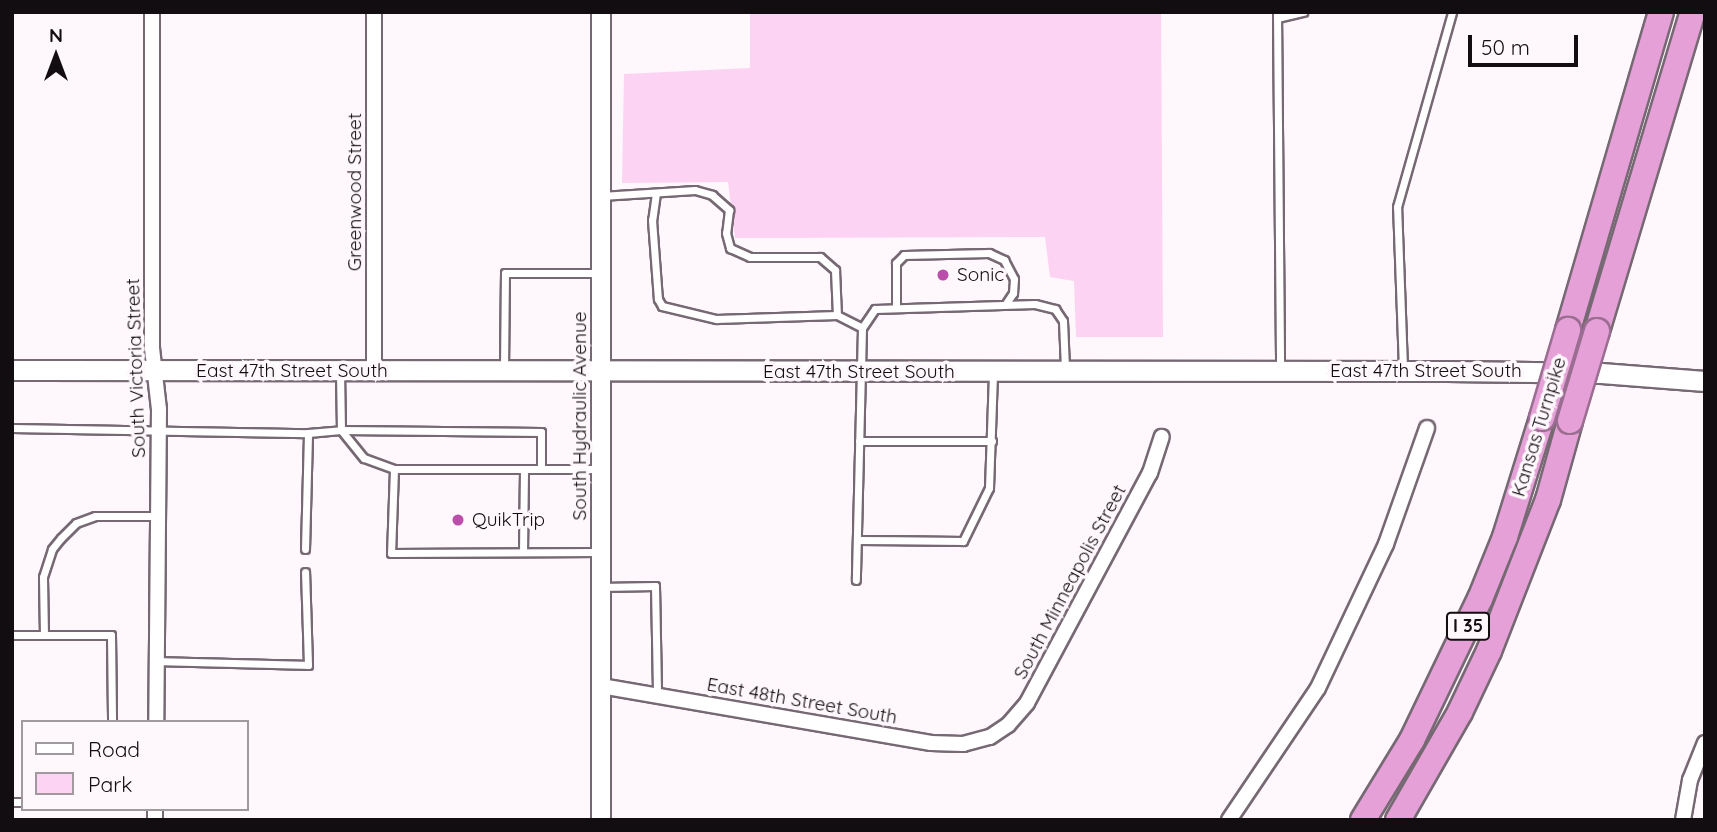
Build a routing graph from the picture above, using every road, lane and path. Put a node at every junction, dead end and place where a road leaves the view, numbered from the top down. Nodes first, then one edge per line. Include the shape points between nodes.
1 (152, 12) edge
2 (374, 12) edge
3 (601, 12) edge
4 (1303, 12) edge
5 (1452, 12) edge
6 (1661, 12) edge
7 (1693, 12) edge
8 (1277, 15) edge
9 (656, 192) junction
10 (601, 196) junction
11 (601, 273) junction
12 (1006, 304) junction
13 (896, 307) junction
14 (836, 315) junction
15 (862, 328) junction
16 (12, 370) edge
17 (155, 371) junction
18 (1280, 371) junction
19 (1403, 371) junction
20 (340, 372) junction
21 (374, 372) junction
22 (504, 372) junction
23 (601, 372) junction
24 (993, 372) junction
25 (1065, 372) junction
26 (861, 373) junction
27 (1705, 382) edge
28 (12, 428) edge
29 (1427, 428) dead end
30 (159, 429) junction
31 (341, 430) junction
32 (413, 430) junction
33 (308, 433) junction
34 (1162, 437) dead end
35 (413, 439) dead end
36 (859, 441) junction
37 (992, 441) junction
38 (394, 469) junction
39 (524, 469) junction
40 (541, 469) junction
41 (601, 469) junction
42 (158, 516) junction
43 (857, 540) junction
44 (305, 549) dead end
45 (523, 552) junction
46 (601, 552) junction
47 (306, 572) dead end
48 (856, 580) dead end
49 (601, 587) junction
50 (12, 635) edge
51 (44, 635) junction
52 (156, 661) junction
53 (601, 686) junction
54 (657, 696) junction
55 (112, 720) edge
56 (156, 720) edge
57 (995, 734) joint
58 (1705, 743) edge
59 (601, 820) edge
60 (1229, 820) edge
61 (1363, 820) edge
62 (1398, 820) edge
63 (1683, 820) edge

1 - 17 street, South Victoria Street
2 - 21 street, Greenwood Street
3 - 10 street, South Hydraulic Avenue
4 - 8 lane
5 - 19 lane via 1397,207
6 - 61 highway, Kansas Turnpike / I 35, bridge via 1505,537 1475,611 1412,740
7 - 62 highway, Kansas Turnpike / I 35, bridge via 1548,500 1489,651
8 - 18 lane
9 - 10 lane
9 - 14 lane via 695,190 712,195 729,210 726,233 730,248 750,257 820,257 829,262 835,270
9 - 14 lane via 652,220 662,306 716,318
10 - 11 street, South Hydraulic Avenue
11 - 22 lane via 505,273
11 - 23 street, South Hydraulic Avenue
12 - 13 lane
12 - 13 lane via 1014,279 1004,260 989,253 904,255 896,263
12 - 25 lane via 1055,309 1063,321
13 - 15 lane via 875,309
14 - 15 lane
15 - 26 lane
16 - 17 main road, East 47th Street South
17 - 20 main road, East 47th Street South
17 - 30 street, South Victoria Street
18 - 19 main road, East 47th Street South
18 - 25 main road, East 47th Street South
19 - 27 main road, East 47th Street South via 1601,373
20 - 21 main road, East 47th Street South
20 - 31 lane
21 - 22 main road, East 47th Street South
22 - 23 main road, East 47th Street South
23 - 26 main road, East 47th Street South
23 - 41 street, South Hydraulic Avenue
24 - 25 main road, East 47th Street South
24 - 26 main road, East 47th Street South
24 - 37 lane
26 - 36 lane
28 - 30 lane
29 - 60 street via 1386,544 1318,688
30 - 33 lane
30 - 42 street, South Victoria Street
31 - 32 lane
31 - 33 lane
31 - 38 lane via 364,458
32 - 35 lane
32 - 40 lane via 432,435 541,432
33 - 44 lane
34 - 57 street, South Minneapolis Street via 1150,473 1027,703
36 - 37 lane
36 - 43 lane
37 - 43 lane via 989,488 963,541
38 - 39 lane via 413,465
38 - 45 lane via 391,553
39 - 40 lane
39 - 45 lane
40 - 41 lane
41 - 46 street, South Hydraulic Avenue
42 - 51 lane via 95,516 76,523 61,538 51,549 43,577
42 - 52 street, South Victoria Street
43 - 48 lane
45 - 46 lane
46 - 49 street, South Hydraulic Avenue
47 - 52 lane via 308,665
49 - 53 street, South Hydraulic Avenue
49 - 54 lane via 655,586
50 - 51 lane
51 - 55 lane via 111,635
52 - 56 street, South Victoria Street
53 - 54 street, East 48th Street South
53 - 59 street, South Hydraulic Avenue
54 - 57 street, East 48th Street South via 931,743 972,743
58 - 63 street via 1690,780

